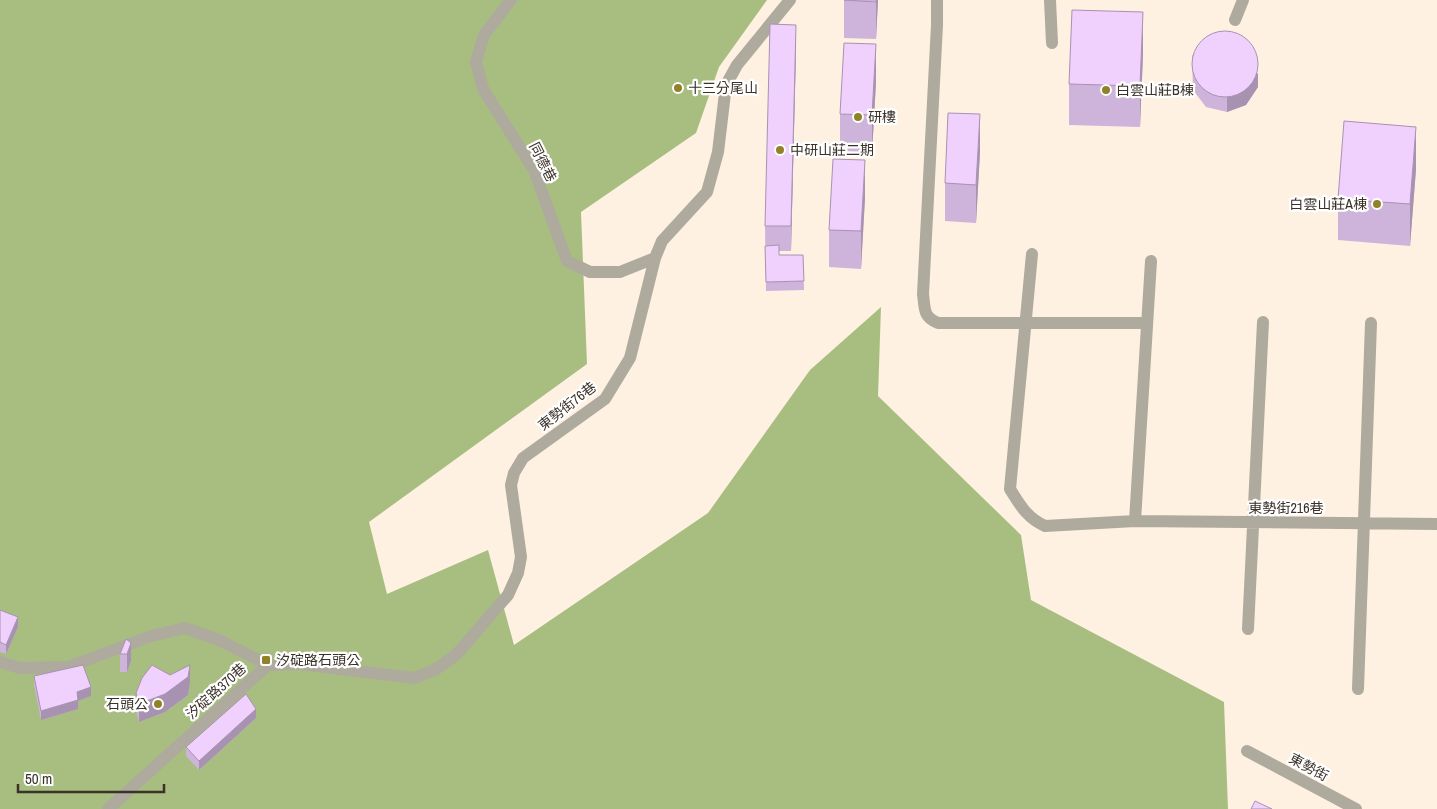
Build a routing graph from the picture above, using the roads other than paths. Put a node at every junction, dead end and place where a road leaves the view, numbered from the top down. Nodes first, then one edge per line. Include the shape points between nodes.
1 (511, 0) edge
2 (790, 0) edge
3 (937, 0) edge
4 (1050, 0) edge
5 (1243, 0) edge
6 (1235, 20) dead end
7 (1052, 43) dead end
8 (1032, 254) dead end
9 (655, 258) junction
10 (1150, 261) dead end
11 (1263, 322) dead end
12 (1147, 323) junction
13 (1371, 323) dead end
14 (1026, 324) junction
15 (1136, 522) junction
16 (1254, 522) junction
17 (1364, 523) junction
18 (1437, 524) edge
19 (1248, 629) dead end
20 (0, 662) edge
21 (268, 664) junction
22 (1358, 688) dead end
23 (1247, 752) dead end
24 (108, 809) edge
25 (1356, 809) edge

1 - 9 street, 同德巷 via 484,36 476,62 483,89 534,170 567,261 590,272 620,272
2 - 9 street, 東勢街76巷 via 737,65 726,86 718,152 707,192 662,241
3 - 14 street via 923,294 926,314 938,323
4 - 7 street
5 - 6 street
8 - 14 street, 東勢街216巷
9 - 21 street, 東勢街76巷 via 630,358 605,399 523,458 514,473 511,485 522,557 518,574 508,595 456,655 415,678 298,664
10 - 12 street
11 - 16 street
12 - 14 street
12 - 15 street
13 - 17 street
14 - 15 street, 東勢街216巷 via 1010,489 1025,513 1045,526
15 - 16 street, 東勢街216巷
16 - 17 street, 東勢街216巷
16 - 19 street
17 - 18 street, 東勢街216巷
17 - 22 street
20 - 21 street, 汐碇路370巷 via 20,668 68,667 151,636 184,628 219,640
21 - 24 street, 汐碇路370巷
23 - 25 street, 東勢街

